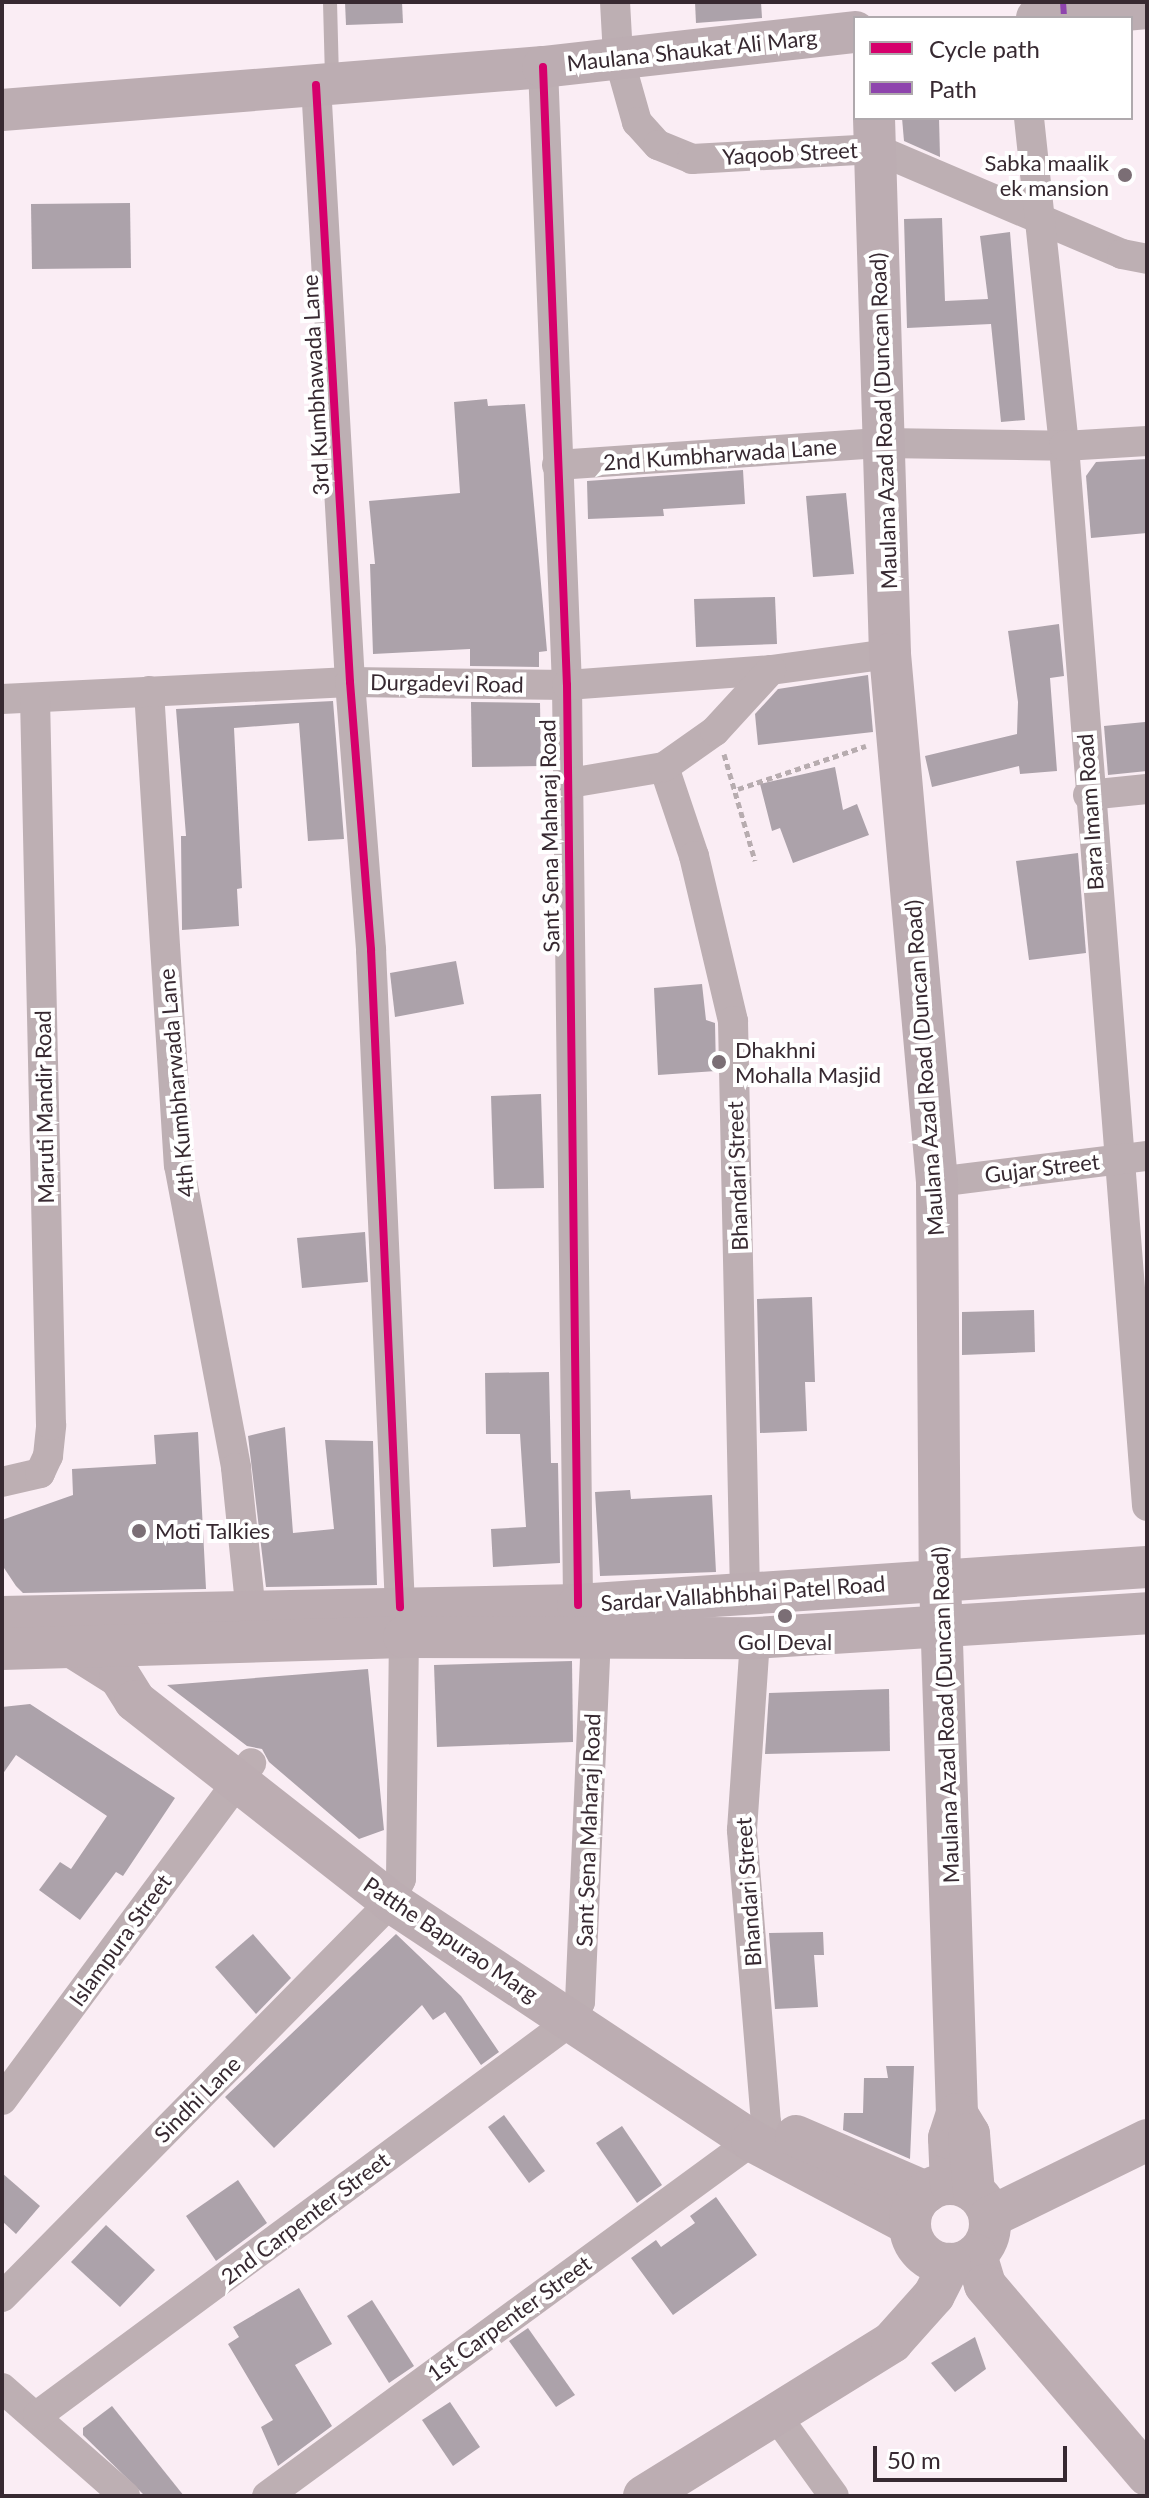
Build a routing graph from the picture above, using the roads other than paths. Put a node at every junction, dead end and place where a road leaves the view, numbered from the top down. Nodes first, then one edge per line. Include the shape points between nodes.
1 (330, 2) edge
2 (615, 2) edge
3 (1147, 8) edge
4 (1055, 12) edge
5 (853, 32) edge
6 (618, 55) junction
7 (543, 67) junction
8 (324, 84) junction
9 (2, 110) edge
10 (1029, 120) edge
11 (875, 133) edge
12 (1038, 218) junction
13 (1147, 259) edge
14 (1147, 441) edge
15 (883, 443) junction
16 (1064, 446) junction
17 (557, 465) junction
18 (890, 654) junction
19 (771, 670) junction
20 (350, 682) junction
21 (567, 685) junction
22 (149, 691) junction
23 (2, 699) edge
24 (35, 700) junction
25 (664, 767) junction
26 (564, 784) junction
27 (1147, 789) edge
28 (1088, 795) junction
29 (1133, 1158) edge
30 (937, 1182) junction
31 (2, 1482) edge
32 (1147, 1506) edge
33 (1147, 1567) edge
34 (940, 1579) junction
35 (745, 1595) junction
36 (1147, 1613) edge
37 (251, 1614) junction
38 (7, 1621) edge
39 (587, 1621) junction
40 (402, 1622) junction
41 (941, 1623) junction
42 (755, 1638) junction
43 (73, 1647) junction
44 (244, 1771) junction
45 (396, 1890) junction
46 (576, 2012) junction
47 (2, 2100) edge
48 (759, 2132) junction
49 (1141, 2154) edge
50 (953, 2218) junction
51 (2, 2297) edge
52 (2, 2388) edge
53 (775, 2414) junction
54 (38, 2415) junction
55 (1147, 2475) edge
56 (125, 2496) edge
57 (267, 2496) edge
58 (644, 2496) edge
59 (834, 2496) edge

1 - 8 lane
2 - 6 street, Yaqoob Street
3 - 4 main road
5 - 6 main road, Maulana Shaukat Ali Marg
6 - 7 main road, Maulana Shaukat Ali Marg
6 - 11 street, Yaqoob Street via 637,122 658,145 692,159
7 - 8 main road, Maulana Shaukat Ali Marg
7 - 17 street, Sant Sena Maharaj Road
8 - 9 main road, Maulana Shaukat Ali Marg
8 - 20 street, 3rd Kumbhawada Lane
10 - 12 street, Bara Imam Road
11 - 12 street, Yaqoob Street
11 - 15 main road, Maulana Azad Road (Duncan Road)
12 - 13 street, Yaqoob Street via 1122,254
12 - 16 street, Bara Imam Road
14 - 16 street, 2nd Kumbharwada Lane
15 - 16 street, 2nd Kumbharwada Lane
15 - 17 street, 2nd Kumbharwada Lane
15 - 18 main road, Maulana Azad Road (Duncan Road)
16 - 28 street, Bara Imam Road
17 - 21 street, Sant Sena Maharaj Road
18 - 19 street, Durgadevi Road
18 - 30 main road, Maulana Azad Road (Duncan Road)
19 - 21 street, Durgadevi Road
19 - 25 street via 715,731
20 - 21 street, Durgadevi Road
20 - 22 street, Durgadevi Road
20 - 40 street, 3rd Kumbhawada Lane via 371,950
21 - 26 street, Sant Sena Maharaj Road
22 - 24 street, Durgadevi Road
22 - 37 street, 4th Kumbharwada Lane via 179,1165 236,1468
23 - 24 street, Durgadevi Road
24 - 31 street, Maruti Mandir Road via 51,1425 48,1456 40,1473
25 - 26 street
25 - 35 street, Bhandari Street via 694,856 733,1021
26 - 39 street, Sant Sena Maharaj Road
27 - 28 street
28 - 29 street, Bara Imam Road
29 - 30 street, Gujar Street
29 - 32 street, Bara Imam Road
30 - 34 main road, Maulana Azad Road (Duncan Road)
33 - 34 main road, Sardar Vallabhbhai Patel Road
34 - 35 main road, Sardar Vallabhbhai Patel Road
34 - 41 main road, Maulana Azad Road (Duncan Road)
35 - 39 main road, Sardar Vallabhbhai Patel Road
36 - 41 main road, Sardar Vallabhbhai Patel Road
37 - 38 main road, Sardar Vallabhbhai Patel Road
37 - 40 main road, Sardar Vallabhbhai Patel Road
38 - 43 main road, Patthe Bapurao Marg
39 - 40 main road, Sardar Vallabhbhai Patel Road
39 - 42 main road, Sardar Vallabhbhai Patel Road
39 - 46 street, Sant Sena Maharaj Road
40 - 43 main road, Sardar Vallabhbhai Patel Road
40 - 45 street, 3rd Kumbhawada Lane
41 - 42 main road, Sardar Vallabhbhai Patel Road
41 - 50 main road, Maulana Azad Road (Duncan Road) via 957,2114 949,2138
42 - 48 street, Bhandari Street via 742,1830
43 - 44 main road, Patthe Bapurao Marg via 120,1677 135,1701
44 - 45 main road, Patthe Bapurao Marg
44 - 47 street, Islampura Street
45 - 46 main road, Patthe Bapurao Marg
45 - 51 street, Sindhi Lane
46 - 48 main road, Patthe Bapurao Marg
46 - 54 street, 2nd Carpenter Street
48 - 50 main road, Patthe Bapurao Marg
48 - 57 street, 1st Carpenter Street
49 - 50 main road
50 - 53 main road via 934,2295 892,2342
50 - 55 main road via 985,2285
52 - 54 street
53 - 58 main road
53 - 59 street
54 - 56 street

